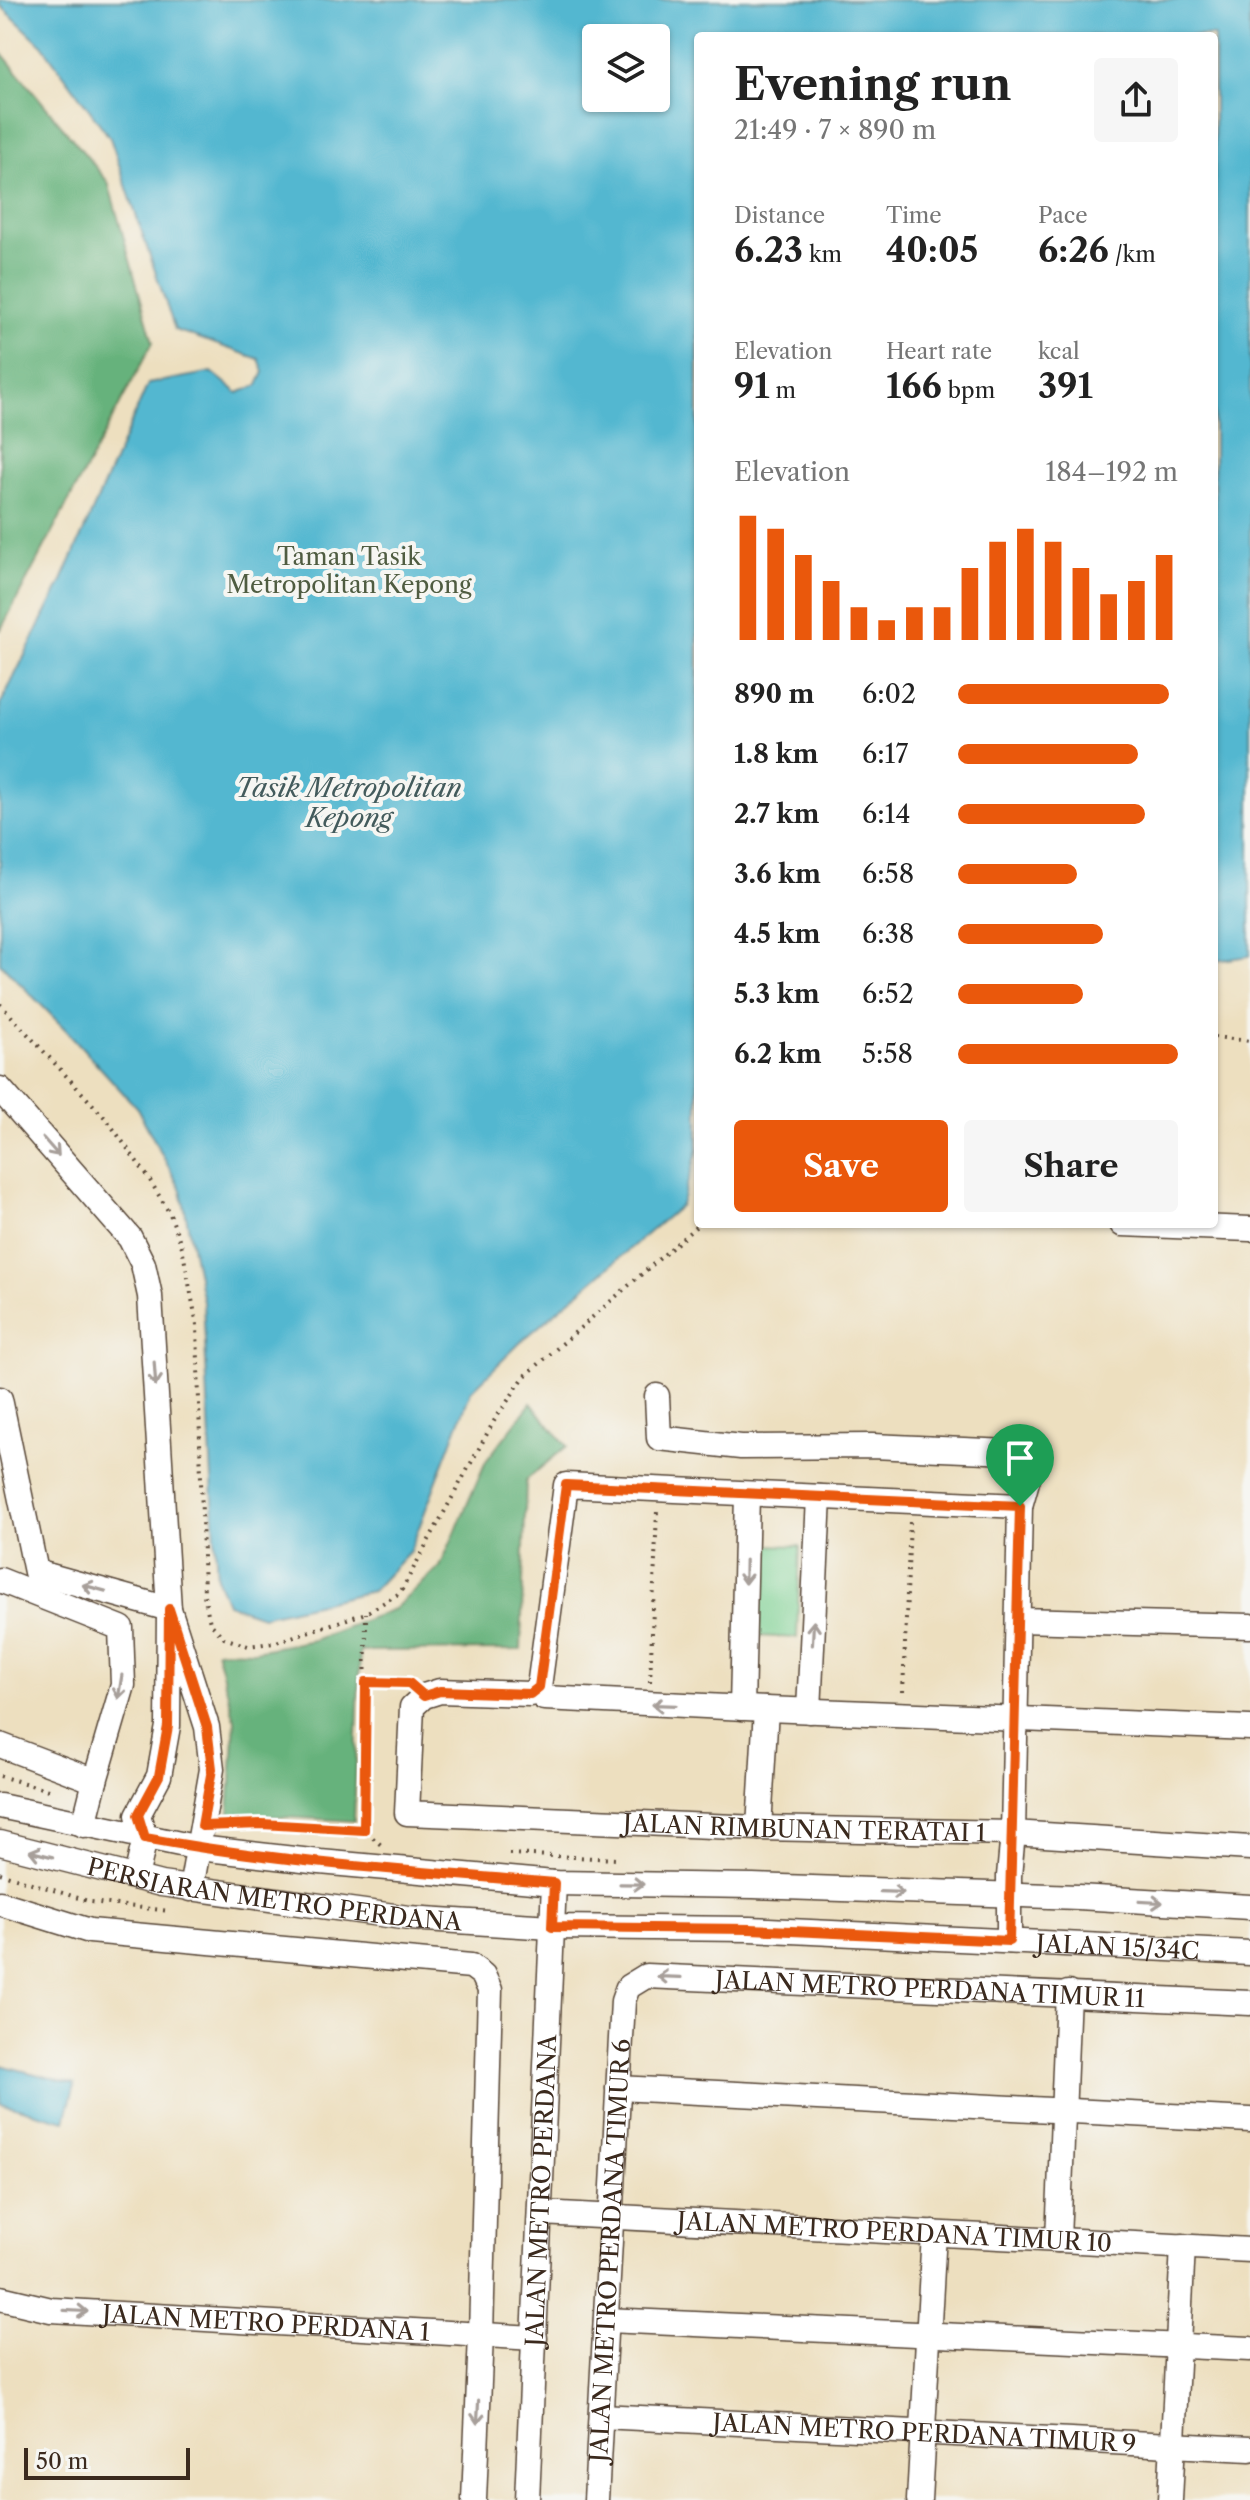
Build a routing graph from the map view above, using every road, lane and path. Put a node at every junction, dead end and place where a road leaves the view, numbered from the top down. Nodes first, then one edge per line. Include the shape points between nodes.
1 (0, 1004) edge
2 (1218, 1037) edge
3 (1250, 1041) edge
4 (0, 1089) edge
5 (694, 1228) edge
6 (1218, 1228) edge
7 (1250, 1229) edge
8 (657, 1396) dead end
9 (0, 1399) edge
10 (658, 1490) junction
11 (747, 1494) junction
12 (819, 1497) junction
13 (910, 1501) junction
14 (1020, 1506) junction
15 (0, 1580) edge
16 (169, 1609) junction
17 (366, 1613) junction
18 (1018, 1620) junction
19 (1250, 1626) edge
20 (366, 1682) junction
21 (539, 1687) junction
22 (424, 1696) junction
23 (649, 1704) junction
24 (754, 1708) junction
25 (809, 1711) junction
26 (902, 1715) junction
27 (1015, 1718) junction
28 (1250, 1728) edge
29 (0, 1745) edge
30 (0, 1776) edge
31 (89, 1803) junction
32 (0, 1806) edge
33 (759, 1828) junction
34 (364, 1830) junction
35 (1013, 1833) junction
36 (201, 1837) junction
37 (145, 1838) junction
38 (0, 1843) edge
39 (385, 1848) dead end
40 (1250, 1848) edge
41 (508, 1854) dead end
42 (616, 1859) dead end
43 (136, 1877) junction
44 (554, 1883) junction
45 (191, 1889) junction
46 (1011, 1895) junction
47 (0, 1903) edge
48 (1250, 1907) edge
49 (552, 1927) junction
50 (1009, 1941) junction
51 (1250, 1953) edge
52 (1068, 1993) junction
53 (623, 2001) joint
54 (1250, 2003) edge
55 (618, 2088) junction
56 (1063, 2111) junction
57 (1250, 2120) edge
58 (541, 2213) junction
59 (612, 2217) junction
60 (934, 2233) junction
61 (1058, 2240) junction
62 (1183, 2246) junction
63 (1250, 2250) edge
64 (0, 2298) edge
65 (606, 2320) junction
66 (481, 2335) junction
67 (928, 2335) junction
68 (535, 2338) junction
69 (1178, 2346) junction
70 (1250, 2349) edge
71 (601, 2416) junction
72 (923, 2433) junction
73 (1172, 2445) junction
74 (1250, 2449) edge
75 (474, 2500) edge
76 (527, 2500) edge
77 (596, 2500) edge
78 (919, 2500) edge
79 (1170, 2500) edge

1 - 17 path via 107,1120 162,1202 182,1247 197,1325 204,1595 210,1623 224,1638 248,1646
2 - 3 path
4 -> 16 street via 130,1238 143,1264 150,1296
5 - 17 path via 524,1377 494,1421 400,1593
6 - 7 street
8 - 14 street via 659,1438 741,1447 1035,1453
16 -> 9 street via 36,1572
10 - 11 street
10 - 21 street via 566,1485
10 - 23 path
11 - 12 street
11 -> 24 street
12 - 13 street
25 -> 12 street
13 - 14 street
13 - 26 path
14 - 18 street
15 -> 31 street via 121,1628 123,1685
16 - 36 street via 207,1727 212,1769
16 - 37 street via 168,1726 159,1776 138,1815
17 - 20 path
18 - 19 street
18 - 27 street
20 - 22 path via 409,1683
20 - 34 path
21 - 22 street via 530,1694 440,1691
21 - 23 street via 544,1698
22 - 33 street, JALAN RIMBUNAN TERATAI 1 via 412,1707 407,1813
24 -> 23 street
24 - 25 street
24 - 33 street
25 - 26 street
26 - 27 street
27 - 28 street
27 - 35 street
29 - 31 street
30 - 31 path
31 - 32 street, PERSIARAN METRO PERDANA
31 - 37 street, PERSIARAN METRO PERDANA
33 - 35 street, JALAN RIMBUNAN TERATAI 1
34 - 36 path via 262,1824
34 - 39 path
35 - 40 street, JALAN RIMBUNAN TERATAI 1
35 - 46 street
36 - 37 street, PERSIARAN METRO PERDANA
36 - 44 street, PERSIARAN METRO PERDANA via 320,1862
36 - 45 street
37 - 43 street
43 -> 38 street, PERSIARAN METRO PERDANA
41 - 42 path
43 - 45 street, PERSIARAN METRO PERDANA
44 -> 46 street, JALAN 15/34C
44 - 49 street, JALAN METRO PERDANA
45 - 49 street, PERSIARAN METRO PERDANA via 409,1918
46 -> 48 street, JALAN 15/34C
46 - 50 street
47 - 66 street via 90,1931 471,1966 483,1975 490,1990
49 - 50 street, JALAN 15/34C via 750,1929
49 - 58 street, JALAN METRO PERDANA
50 - 51 street, JALAN 15/34C
52 -> 53 street, JALAN METRO PERDANA TIMUR 11 via 646,1976 628,1987
52 - 54 street, JALAN METRO PERDANA TIMUR 11
52 - 56 street
53 - 55 street, JALAN METRO PERDANA TIMUR 6
55 - 56 street
55 - 59 street, JALAN METRO PERDANA TIMUR 6
56 - 57 street
56 - 61 street
58 - 59 street, JALAN METRO PERDANA TIMUR 10
58 - 68 street, JALAN METRO PERDANA
59 - 60 street, JALAN METRO PERDANA TIMUR 10
59 - 65 street, JALAN METRO PERDANA TIMUR 6
60 - 61 street, JALAN METRO PERDANA TIMUR 10
60 - 67 street
61 - 62 street, JALAN METRO PERDANA TIMUR 10
62 - 63 street, JALAN METRO PERDANA TIMUR 10
62 - 69 street
64 -> 66 street, JALAN METRO PERDANA 1 via 51,2310
65 - 67 street
65 - 71 street, JALAN METRO PERDANA TIMUR 6
66 - 68 street, JALAN METRO PERDANA 1
66 -> 75 street
67 - 69 street
67 - 72 street
68 - 76 street, JALAN METRO PERDANA
69 - 70 street
69 - 73 street
71 - 72 street, JALAN METRO PERDANA TIMUR 9
71 - 77 street, JALAN METRO PERDANA TIMUR 6
72 - 73 street, JALAN METRO PERDANA TIMUR 9
72 - 78 street
73 - 74 street, JALAN METRO PERDANA TIMUR 9
73 - 79 street

